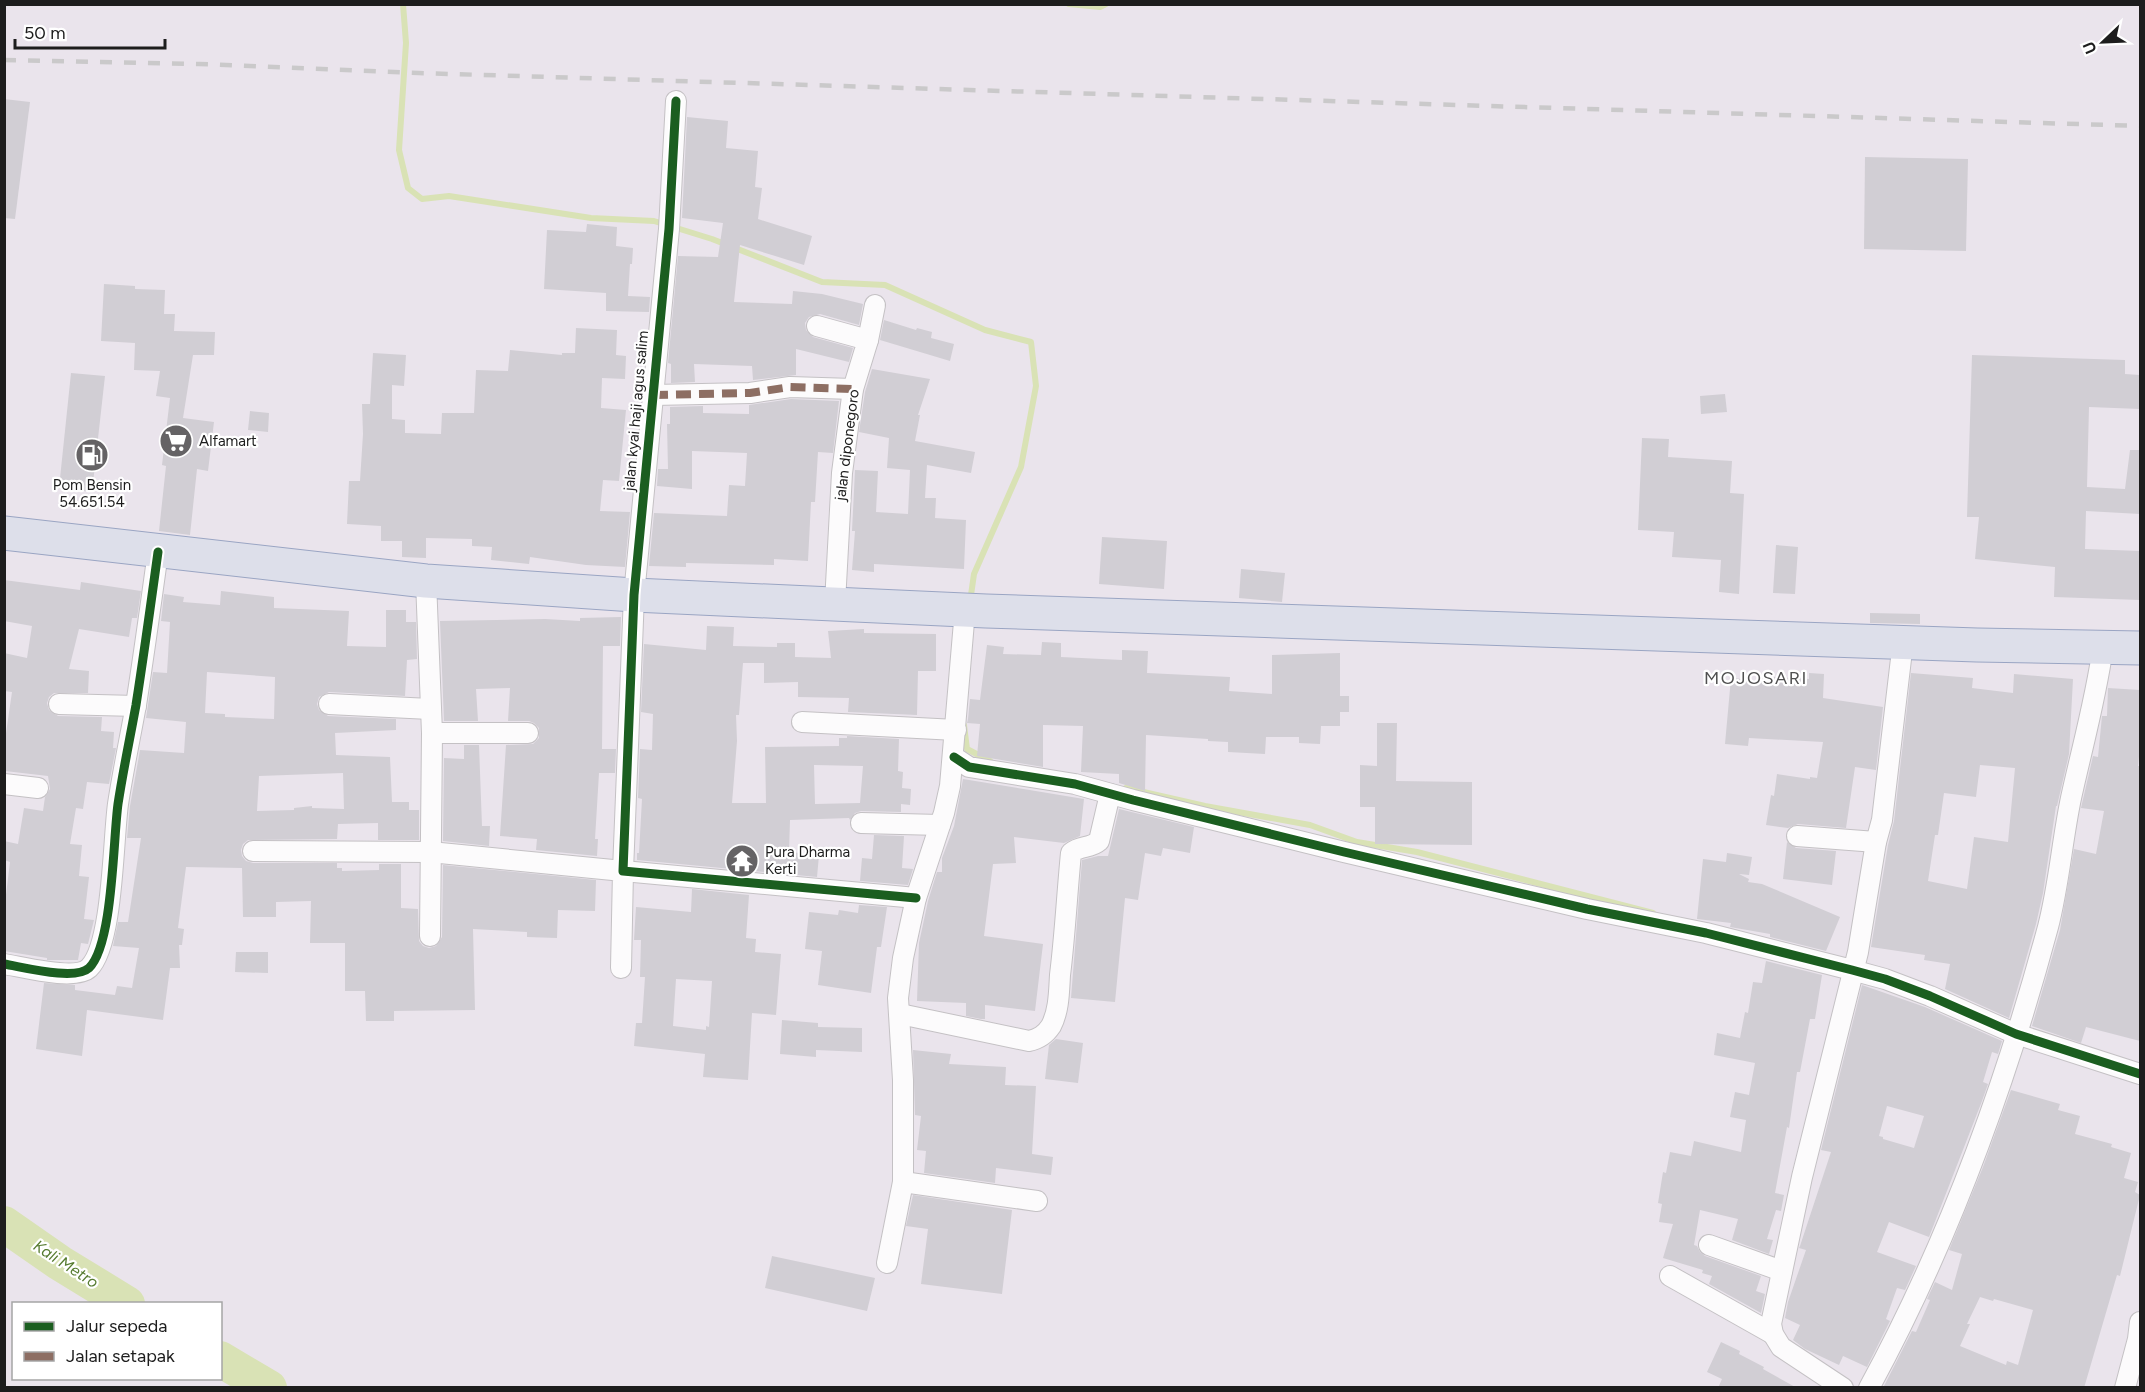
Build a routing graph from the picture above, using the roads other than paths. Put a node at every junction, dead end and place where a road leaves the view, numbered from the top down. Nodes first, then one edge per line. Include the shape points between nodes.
1 (676, 101) dead end
2 (875, 305) dead end
3 (818, 326) dead end
4 (867, 340) junction
5 (853, 389) junction
6 (653, 395) junction
7 (4, 533) edge
8 (158, 552) junction
9 (426, 581) junction
10 (634, 595) junction
11 (835, 603) junction
12 (972, 611) junction
13 (1903, 642) junction
14 (2103, 647) junction
15 (2140, 648) edge
16 (59, 704) dead end
17 (329, 704) dead end
18 (136, 706) junction
19 (430, 710) junction
20 (802, 722) dead end
21 (956, 730) junction
22 (432, 733) junction
23 (528, 733) dead end
24 (954, 757) junction
25 (4, 784) edge
26 (38, 788) dead end
27 (1110, 794) junction
28 (861, 823) dead end
29 (940, 825) junction
30 (1797, 836) dead end
31 (1876, 842) junction
32 (253, 851) dead end
33 (430, 852) junction
34 (623, 871) junction
35 (916, 897) junction
36 (430, 936) dead end
37 (4, 964) edge
38 (1854, 964) junction
39 (621, 968) dead end
40 (900, 1014) junction
41 (2018, 1027) junction
42 (2140, 1074) edge
43 (903, 1182) junction
44 (1037, 1201) dead end
45 (1709, 1245) dead end
46 (886, 1263) dead end
47 (1782, 1271) junction
48 (1670, 1276) dead end
49 (2140, 1322) edge
50 (1773, 1334) junction
51 (1843, 1388) edge
52 (1869, 1388) edge
53 (2125, 1388) edge

1 - 6 street, jalan kyai haji agus salim via 669,229
2 - 4 street, jalan diponegoro
3 - 4 street
4 - 5 street, jalan diponegoro
5 - 6 street via 790,387 750,393
5 - 11 street, jalan diponegoro via 839,509
6 - 10 street, jalan kyai haji agus salim
7 - 8 highway
8 - 9 highway
8 - 18 street
9 - 10 highway
9 - 19 street
10 - 11 highway
10 - 34 street, jalan kyai haji agus salim
11 - 12 highway
12 - 13 highway
12 - 21 street
13 - 14 highway
13 - 31 street via 1882,820
14 - 15 highway
14 - 41 street via 2048,926
16 - 18 street
17 - 19 street
18 - 37 street via 118,806 107,920 96,959 87,970 63,974
19 - 22 street
20 - 21 street
21 - 24 street
22 - 23 street
22 - 33 street
24 - 27 street via 969,767 1076,784
24 - 29 street
25 - 26 street
27 - 38 street via 1587,909
27 - 40 street via 1099,841 1071,854 1056,1013 1044,1035 1029,1041
28 - 29 street
29 - 35 street
30 - 31 street
31 - 38 street
32 - 33 street
33 - 34 street
33 - 36 street
34 - 35 street
34 - 39 street, jalan kyai haji agus salim
35 - 40 street via 903,958
38 - 41 street
38 - 47 street
40 - 43 street
41 - 42 street
41 - 52 street via 1937,1252
43 - 44 street
43 - 46 street
45 - 47 street
47 - 50 street via 1771,1324
48 - 50 street
49 - 53 street
50 - 51 street via 1781,1347

